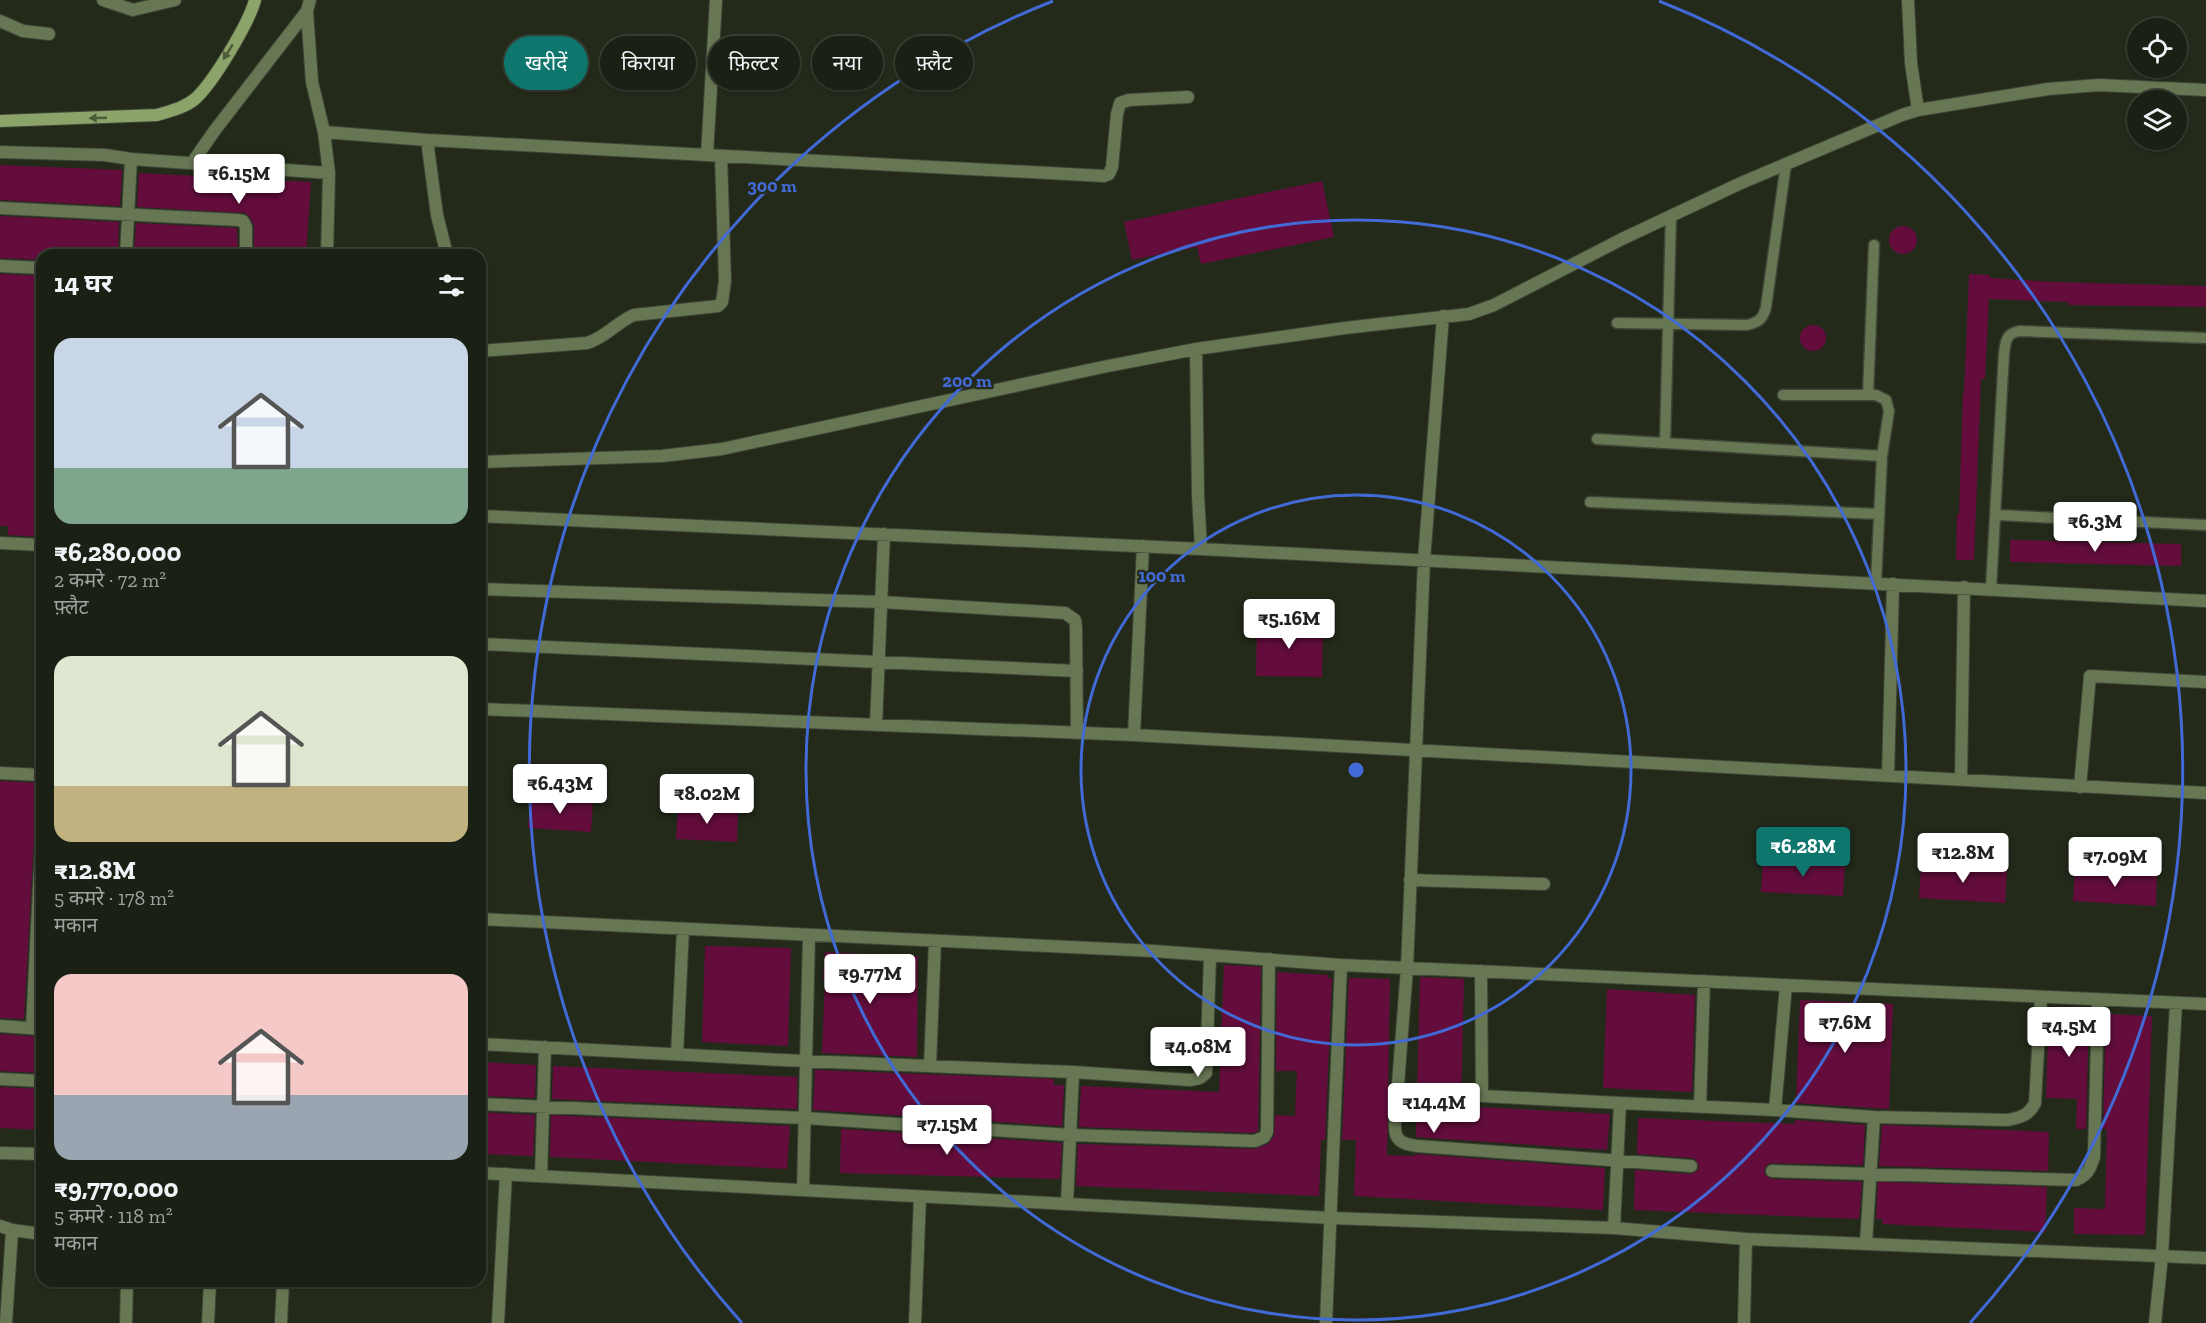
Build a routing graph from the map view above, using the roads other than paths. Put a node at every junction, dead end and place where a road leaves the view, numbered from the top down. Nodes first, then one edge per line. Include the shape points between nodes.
1 (103, 0) edge
2 (175, 0) edge
3 (255, 0) edge
4 (716, 0) edge
5 (1908, 0) edge
6 (308, 5) edge
7 (0, 21) edge
8 (49, 34) dead end
9 (2206, 90) edge
10 (1188, 97) dead end
11 (1918, 111) junction
12 (0, 121) edge
13 (324, 132) junction
14 (427, 140) junction
15 (0, 152) edge
16 (707, 155) junction
17 (721, 156) junction
18 (131, 159) junction
19 (192, 163) junction
20 (1786, 164) junction
21 (329, 173) junction
22 (0, 208) edge
23 (128, 214) junction
24 (1671, 215) junction
25 (1874, 245) dead end
26 (126, 249) edge
27 (246, 249) edge
28 (327, 249) edge
29 (446, 249) edge
30 (0, 266) edge
31 (36, 268) edge
32 (1443, 316) junction
33 (1617, 323) dead end
34 (1669, 324) junction
35 (2206, 338) edge
36 (1196, 349) junction
37 (486, 351) edge
38 (1783, 395) dead end
39 (1868, 395) junction
40 (1597, 439) dead end
41 (1665, 443) junction
42 (1882, 456) junction
43 (486, 462) edge
44 (1590, 502) dead end
45 (1879, 514) junction
46 (1997, 515) junction
47 (486, 516) edge
48 (2206, 525) edge
49 (884, 534) junction
50 (0, 543) edge
51 (36, 545) edge
52 (1143, 546) junction
53 (1201, 549) junction
54 (1424, 560) junction
55 (1876, 583) junction
56 (1893, 584) junction
57 (1964, 587) junction
58 (486, 588) edge
59 (1991, 589) junction
60 (2206, 601) edge
61 (881, 602) junction
62 (486, 644) edge
63 (878, 663) junction
64 (1077, 671) junction
65 (2206, 682) edge
66 (486, 709) edge
67 (876, 725) junction
68 (1077, 732) junction
69 (1134, 735) junction
70 (1415, 751) junction
71 (0, 773) edge
72 (36, 775) edge
73 (1888, 776) junction
74 (1961, 780) junction
75 (2080, 787) junction
76 (2206, 794) edge
77 (1410, 880) junction
78 (1544, 884) dead end
79 (486, 920) edge
80 (683, 929) junction
81 (809, 935) junction
82 (935, 941) junction
83 (1210, 957) junction
84 (1269, 959) junction
85 (1341, 965) junction
86 (1407, 968) junction
87 (1481, 971) junction
88 (1704, 981) junction
89 (1786, 985) junction
90 (2041, 997) junction
91 (2098, 999) junction
92 (2176, 1003) junction
93 (2206, 1004) edge
94 (0, 1026) edge
95 (36, 1028) edge
96 (486, 1044) edge
97 (545, 1047) junction
98 (677, 1054) junction
99 (806, 1061) junction
100 (930, 1066) junction
101 (1073, 1072) junction
102 (0, 1079) edge
103 (36, 1081) edge
104 (486, 1104) edge
105 (1620, 1104) junction
106 (543, 1106) junction
107 (1700, 1107) junction
108 (1775, 1110) junction
109 (1874, 1117) junction
110 (805, 1118) junction
111 (1070, 1135) junction
112 (0, 1153) edge
113 (36, 1154) edge
114 (1618, 1161) junction
115 (1691, 1166) dead end
116 (1772, 1172) dead end
117 (486, 1173) edge
118 (506, 1174) junction
119 (1870, 1175) junction
120 (541, 1176) junction
121 (803, 1190) junction
122 (920, 1197) junction
123 (1067, 1204) junction
124 (1331, 1218) junction
125 (6, 1228) edge
126 (1614, 1228) junction
127 (36, 1233) edge
128 (1746, 1239) junction
129 (1866, 1243) junction
130 (2162, 1256) junction
131 (2206, 1258) edge
132 (127, 1287) edge
133 (210, 1287) edge
134 (283, 1287) edge
135 (6, 1323) edge
136 (126, 1323) edge
137 (208, 1323) edge
138 (281, 1323) edge
139 (498, 1323) edge
140 (915, 1323) edge
141 (1326, 1323) edge
142 (1744, 1323) edge
143 (2155, 1323) edge

1 - 2 street via 133,10
3 -> 12 main road via 206,88 181,107 157,115
4 - 16 street
5 - 11 street
6 - 13 street via 312,82
6 - 19 street
7 - 8 street via 23,31
9 - 11 street via 2099,85 2048,89
10 - 17 street via 1120,103 1112,167 1104,176
11 - 20 street via 1881,122
13 - 14 street
13 - 21 street
14 - 16 street
14 - 29 street
15 - 18 street
16 - 17 street
17 - 37 street via 725,281 718,306 634,315 587,343
18 - 19 street
18 - 23 street
19 - 21 street
20 - 24 street
20 - 34 lane via 1764,316 1747,325
21 - 28 street
22 - 23 street
23 - 26 street
23 - 27 street via 243,221
24 - 32 street via 1494,305 1469,314
24 - 34 lane
25 - 39 lane
30 - 31 street
32 - 36 street
32 - 54 street
33 - 34 lane
34 - 41 lane
35 - 46 lane via 2019,331 2007,336
36 - 43 street via 722,449 662,456
36 - 53 street
38 - 39 lane
39 - 42 lane via 1882,397 1888,405
40 - 41 lane
41 - 42 lane
42 - 45 lane
44 - 45 lane
45 - 55 lane
46 - 48 lane
46 - 59 lane
47 - 49 street
49 - 52 street
49 - 61 street
50 - 51 street
52 - 53 street
52 - 69 street
53 - 54 street
54 - 55 street
54 - 70 street
55 - 56 street
56 - 57 street
56 - 73 street
57 - 59 street
57 - 74 street
58 - 61 street
59 - 60 street
61 - 63 street
61 - 64 street via 1065,613 1075,620
62 - 63 street
63 - 64 street
63 - 67 street
64 - 68 street
65 - 75 street via 2090,676
66 - 67 street
67 - 68 street
68 - 69 street
69 - 70 street
70 - 73 street
70 - 77 street
71 - 72 street
73 - 74 street
74 - 75 street
75 - 76 street
77 - 78 street
77 - 86 street
79 - 80 street
80 - 81 street
80 - 98 street
81 - 82 street
81 - 99 street
82 - 83 street
82 - 100 street
83 - 84 street
83 - 101 street via 1206,1073 1190,1080
84 - 85 street
84 - 111 street via 1264,1137 1246,1141
85 - 86 street
85 - 124 street
86 - 87 street
86 - 114 street via 1394,1131 1398,1141 1417,1146
87 - 88 street
87 - 105 street via 1482,1096
88 - 89 street
88 - 107 street
89 - 90 street
89 - 108 street
90 - 91 street
90 - 109 street via 2035,1102 2031,1111 2008,1120
91 - 92 street
91 - 119 street via 2094,1157 2084,1177 2076,1180
92 - 93 street
92 - 130 street
94 - 95 street
96 - 97 street
97 - 98 street
97 - 106 street
98 - 99 street
99 - 100 street
99 - 110 street
100 - 101 street
101 - 111 street
102 - 103 street
104 - 106 street
105 - 107 street
105 - 114 street
106 - 110 street
106 - 120 street
107 - 108 street
108 - 109 street
109 - 119 street
110 - 111 street
110 - 121 street
111 - 123 street
112 - 113 street
114 - 115 street
114 - 126 street
116 - 119 street
117 - 118 street
118 - 120 street
118 - 139 street
119 - 129 street
120 - 121 street
121 - 122 street
122 - 123 street
122 - 140 street
123 - 124 street
124 - 126 street
124 - 141 street
125 - 127 street
125 - 135 street
126 - 128 street
128 - 129 street
128 - 142 street
129 - 130 street
130 - 131 street
130 - 143 street
132 - 136 street
133 - 137 street
134 - 138 street

